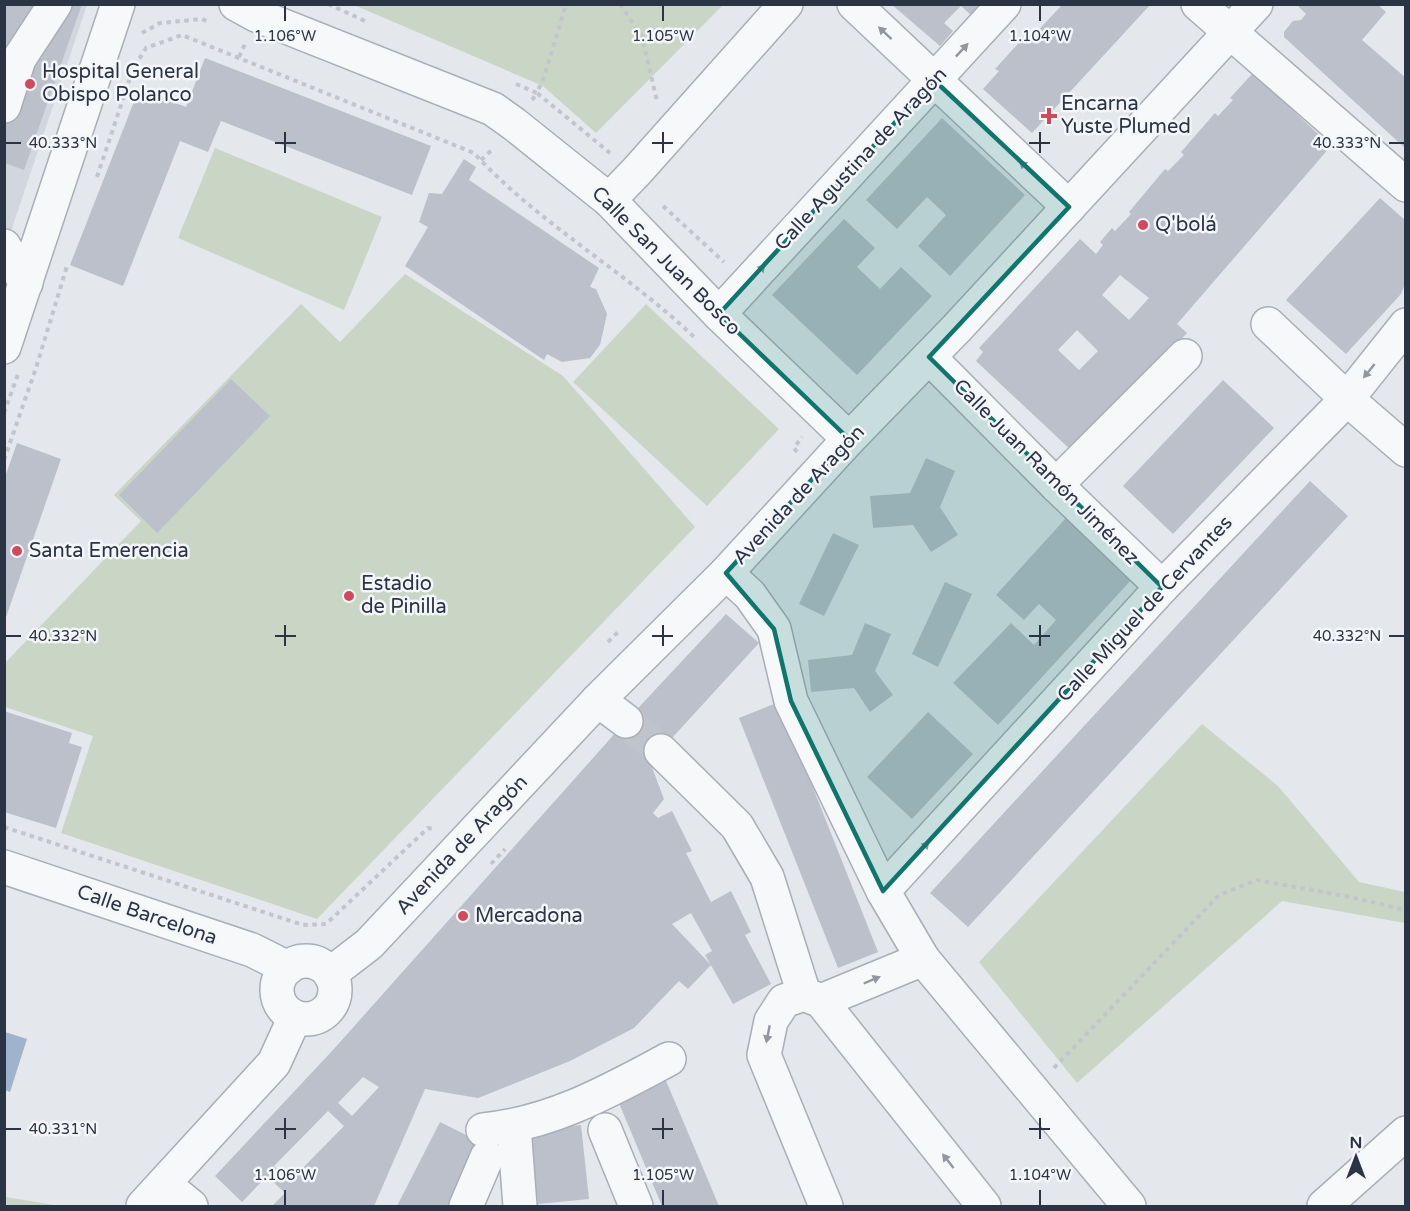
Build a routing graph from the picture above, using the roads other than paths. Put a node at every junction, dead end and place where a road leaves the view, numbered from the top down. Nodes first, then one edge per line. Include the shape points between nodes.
1 (55, 4) edge
2 (118, 4) edge
3 (236, 4) edge
4 (786, 4) edge
5 (854, 4) edge
6 (1004, 4) edge
7 (1198, 4) edge
8 (1256, 4) edge
9 (1229, 33) junction
10 (934, 80) junction
11 (4, 106) edge
12 (1406, 185) edge
13 (609, 200) junction
14 (1069, 207) junction
15 (4, 246) edge
16 (26, 283) junction
17 (719, 314) junction
18 (1268, 324) dead end
19 (1406, 325) edge
20 (4, 347) edge
21 (1185, 356) dead end
22 (929, 357) junction
23 (1347, 399) junction
24 (849, 440) junction
25 (1406, 450) edge
26 (1056, 485) junction
27 (726, 573) junction
28 (1162, 587) junction
29 (598, 700) junction
30 (626, 721) tunnel mouth
31 (661, 751) tunnel mouth
32 (4, 867) edge
33 (883, 891) junction
34 (923, 958) junction
35 (288, 968) junction
36 (330, 974) junction
37 (813, 998) junction
38 (295, 1017) junction
39 (669, 1059) dead end
40 (604, 1130) dead end
41 (1406, 1133) edge
42 (495, 1138) junction
43 (154, 1195) edge
44 (191, 1206) edge
45 (466, 1206) edge
46 (520, 1206) edge
47 (636, 1206) edge
48 (826, 1206) edge
49 (984, 1206) edge
50 (1129, 1206) edge
51 (1324, 1206) edge

1 - 11 street via 20,59
2 - 16 street
3 - 13 street, Calle San Juan Bosco via 493,109
4 - 13 street
10 -> 5 street
10 -> 6 street, Calle Agustina de Aragón
7 - 9 street
8 - 9 street, Avenida de Aragón
9 - 12 street
9 - 14 street, Avenida de Aragón
14 -> 10 street
17 -> 10 street, Calle Agustina de Aragón
13 - 17 street, Calle San Juan Bosco
14 - 22 street, Avenida de Aragón
15 - 16 street
16 - 20 street
17 - 24 street, Calle San Juan Bosco
18 - 23 street
19 -> 23 street, Calle Miguel de Cervantes
21 - 26 street
22 - 24 street, Avenida de Aragón
22 - 26 street, Calle Juan Ramón Jiménez
23 - 25 street
23 - 28 street, Calle Miguel de Cervantes
24 - 27 street, Avenida de Aragón
26 - 28 street, Calle Juan Ramón Jiménez
27 - 29 street, Avenida de Aragón
27 - 33 street via 750,595 774,629 791,701
33 -> 28 street, Calle Miguel de Cervantes
29 - 30 street
29 - 36 street, Avenida de Aragón via 369,944
31 - 37 street via 737,826 767,877
32 - 35 street, Calle Barcelona via 252,950
33 - 34 street
37 -> 34 street
34 - 50 street
35 - 36 street via 296,963 315,963
35 - 38 street via 281,976 278,994 287,1012
36 - 38 street via 335,991 329,1008 314,1018
37 -> 48 street via 784,1001 771,1021 764,1055
49 -> 37 street
38 - 43 street via 274,1063
39 - 42 street via 596,1098
40 - 47 street
41 - 51 street
42 - 45 street
42 - 46 street
43 - 44 street

